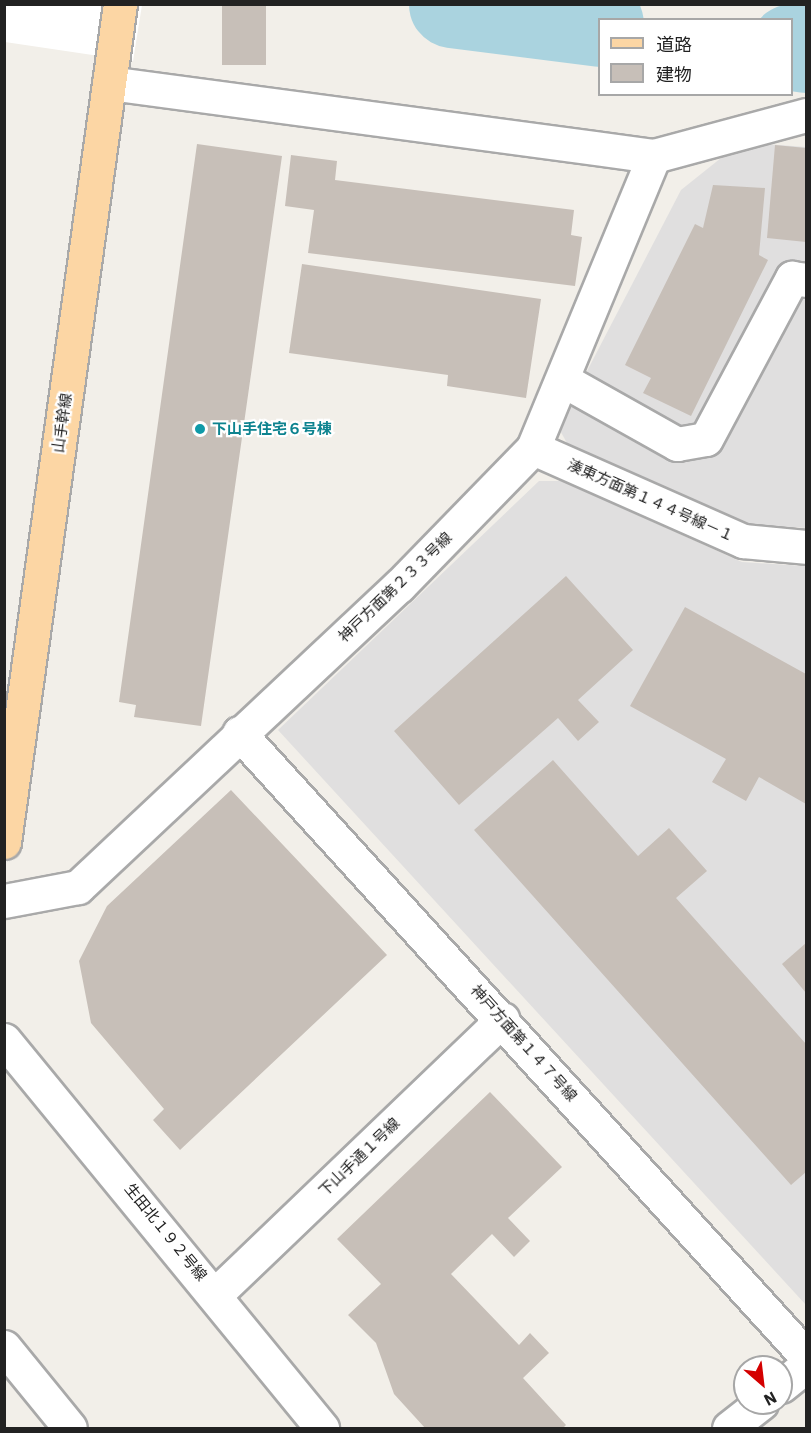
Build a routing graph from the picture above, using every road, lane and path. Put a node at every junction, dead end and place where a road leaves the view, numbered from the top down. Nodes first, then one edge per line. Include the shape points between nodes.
1 (120, 4) edge
2 (112, 71) junction
3 (807, 115) edge
4 (654, 156) junction
5 (807, 280) edge
6 (563, 381) junction
7 (532, 448) junction
8 (807, 547) edge
9 (239, 733) junction
10 (4, 842) edge
11 (4, 901) edge
12 (503, 1019) junction
13 (4, 1040) edge
14 (216, 1294) junction
15 (4, 1347) edge
16 (807, 1356) edge
17 (807, 1366) edge
18 (793, 1377) edge
19 (746, 1415) edge
20 (70, 1428) edge
21 (322, 1428) edge
22 (729, 1428) edge

1 - 2 main road, 山手幹線
2 - 4 street
2 - 10 main road, 山手幹線
3 - 4 street
4 - 6 street, 神戸方面第２３３号線
5 - 6 street via 792,278 706,439 677,444
6 - 7 street, 神戸方面第２３３号線
7 - 8 street, 湊東方面第１４４号線－１ via 743,541
7 - 9 street, 神戸方面第２３３号線 via 399,586
9 - 11 street, 神戸方面第２３３号線 via 78,887
9 - 12 street, 神戸方面第１４７号線
12 - 14 street, 下山手通１号線
12 - 16 street, 神戸方面第１４７号線
13 - 14 street, 生田北１９２号線
14 - 21 street, 生田北１９２号線
15 - 20 street
17 - 18 street
19 - 22 street

